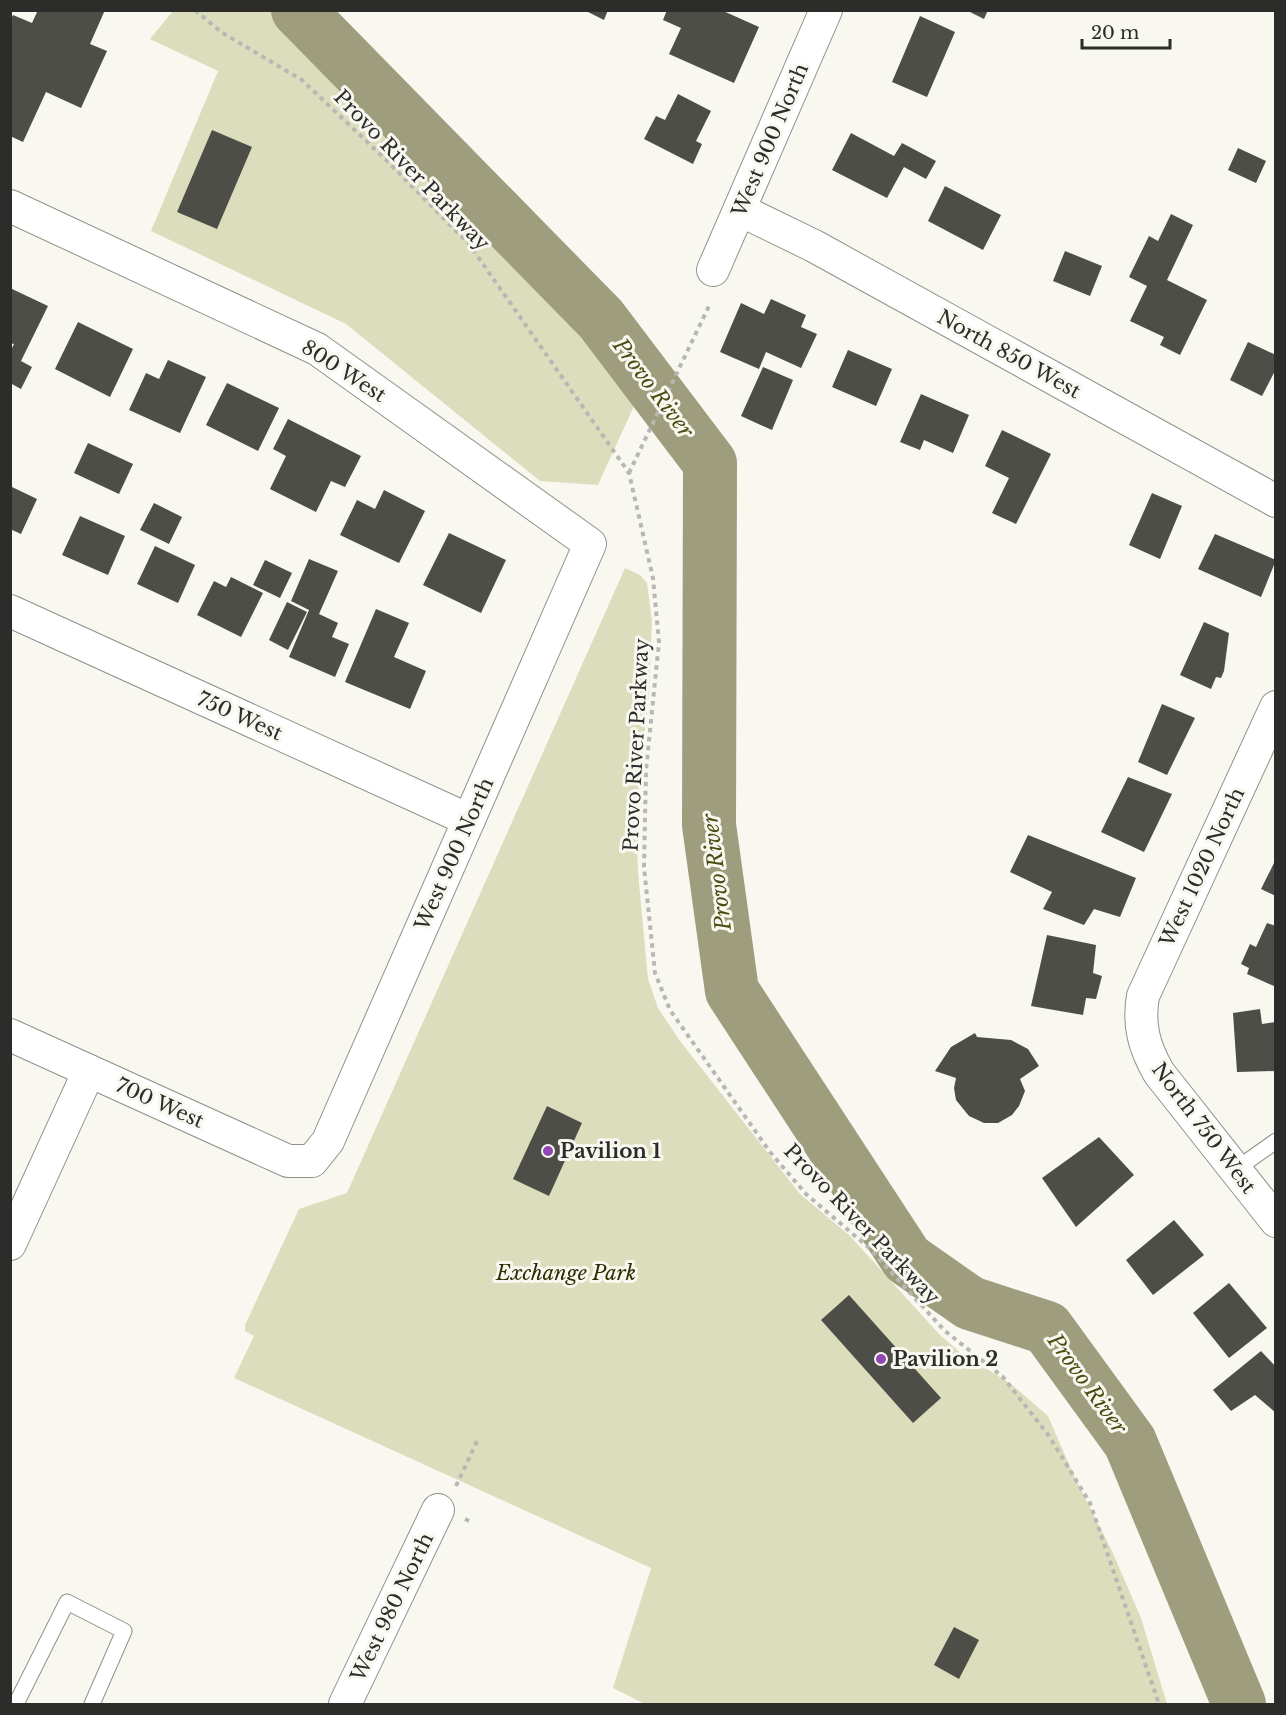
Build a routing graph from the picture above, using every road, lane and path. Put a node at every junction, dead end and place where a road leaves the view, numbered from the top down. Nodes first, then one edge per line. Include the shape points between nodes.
1 (195, 10) edge
2 (826, 10) edge
3 (10, 207) edge
4 (740, 210) junction
5 (713, 270) dead end
6 (709, 306) dead end
7 (629, 472) junction
8 (1275, 501) edge
9 (590, 544) joint
10 (10, 611) edge
11 (1275, 707) edge
12 (469, 820) junction
13 (1141, 1029) joint
14 (10, 1035) edge
15 (89, 1071) junction
16 (1275, 1141) edge
17 (312, 1161) joint
18 (1235, 1170) junction
19 (1275, 1221) edge
20 (10, 1244) edge
21 (478, 1439) dead end
22 (458, 1482) dead end
23 (438, 1510) dead end
24 (351, 1702) edge
25 (16, 1704) edge
26 (92, 1704) edge
27 (1160, 1704) edge

1 - 7 path, Provo River Parkway via 221,32 302,80 469,244
2 - 4 street, West 900 North
3 - 9 street, 800 West via 317,349
4 - 5 street, West 900 North
4 - 8 street, North 850 West via 825,252
6 - 7 path
7 - 27 path, Provo River Parkway via 653,578 659,642 646,770 644,867 655,973 670,1010 771,1152 806,1194 868,1247 945,1331 1004,1377 1049,1436 1090,1503
9 - 12 street, West 900 North
10 - 12 street, 750 West
11 - 13 street, West 1020 North via 1143,996
12 - 17 street, West 900 North via 328,1141
13 - 18 street, North 750 West via 1159,1073
14 - 15 street, 700 West
15 - 17 street, 700 West via 288,1161
15 - 20 street
16 - 18 lane
18 - 19 street, North 750 West
21 - 22 path
23 - 24 street, West 980 North
25 - 26 lane via 67,1602 124,1631

